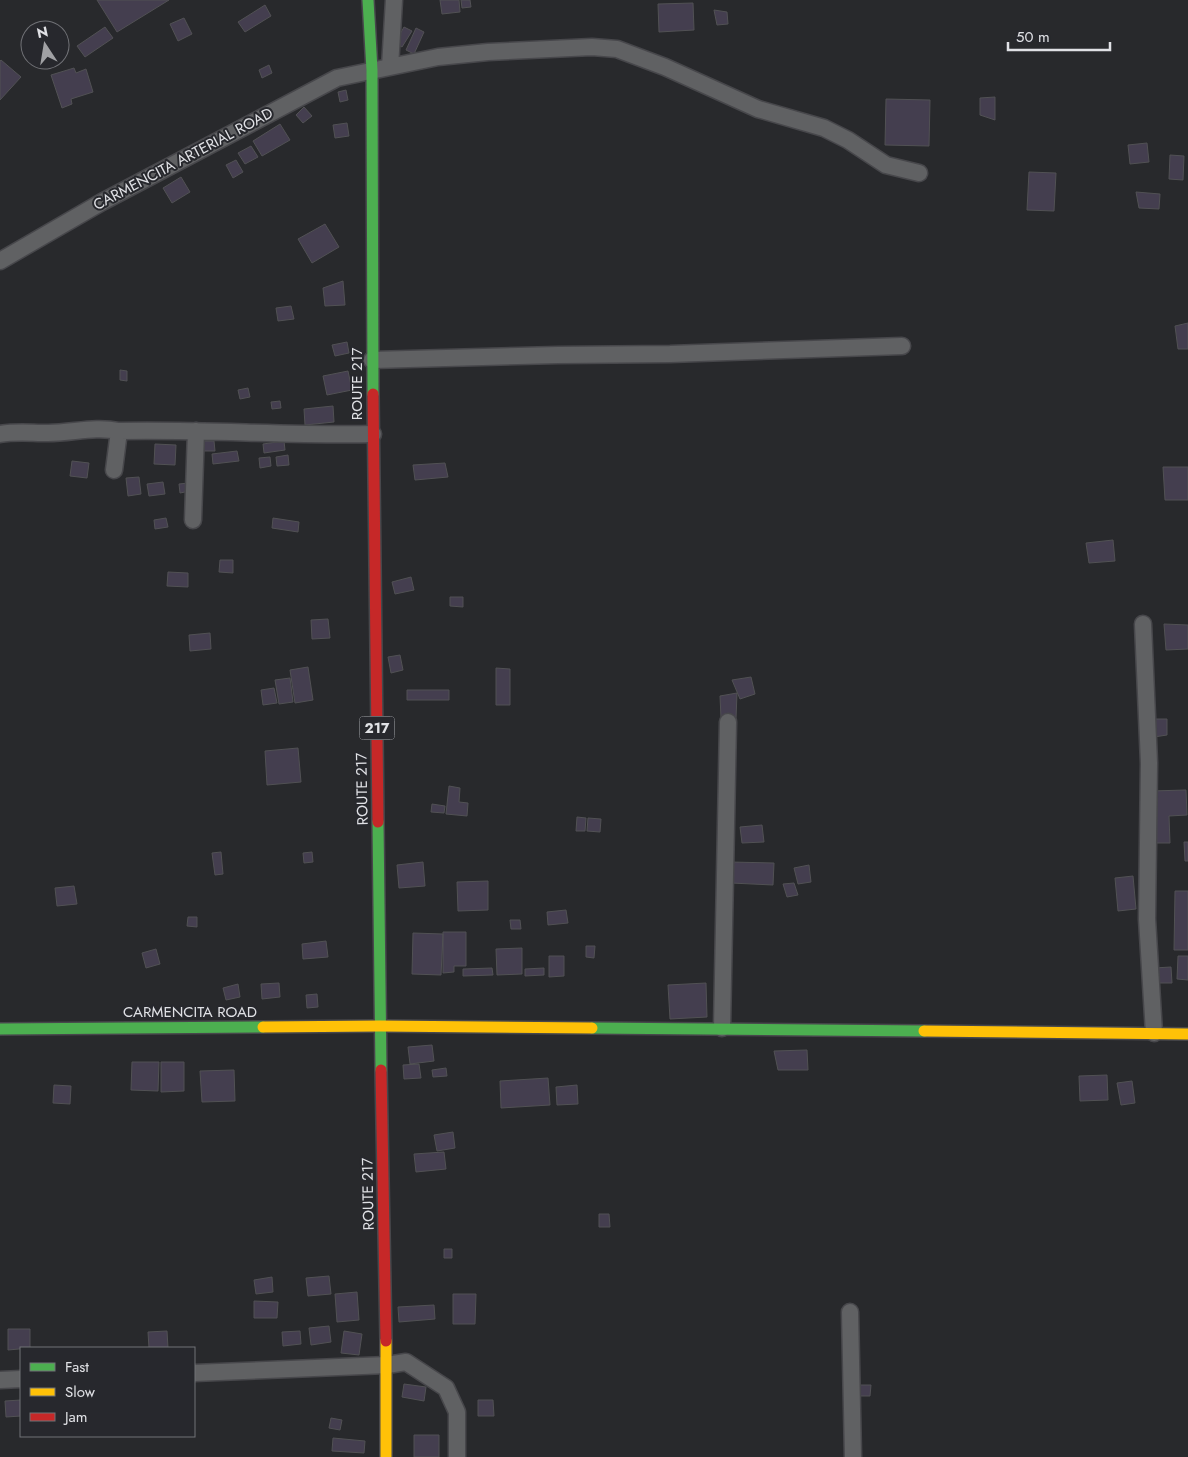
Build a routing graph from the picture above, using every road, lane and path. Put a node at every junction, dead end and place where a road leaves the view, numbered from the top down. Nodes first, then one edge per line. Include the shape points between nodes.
1 (368, 0) edge
2 (394, 0) edge
3 (390, 67) junction
4 (372, 70) junction
5 (919, 173) dead end
6 (0, 261) edge
7 (902, 346) dead end
8 (372, 360) junction
9 (119, 431) junction
10 (196, 431) junction
11 (0, 434) edge
12 (373, 434) junction
13 (114, 470) dead end
14 (194, 520) dead end
15 (1143, 624) dead end
16 (728, 722) dead end
17 (380, 1026) junction
18 (722, 1028) junction
19 (0, 1029) edge
20 (1154, 1033) junction
21 (1188, 1034) edge
22 (850, 1312) dead end
23 (387, 1365) junction
24 (195, 1372) edge
25 (20, 1379) edge
26 (0, 1380) edge
27 (386, 1457) edge
28 (457, 1457) edge
29 (853, 1457) edge

1 - 4 main road, ROUTE 217 / 217
2 - 3 street
3 - 4 street, CARMENCITA ARTERIAL ROAD
3 - 5 street, CARMENCITA ARTERIAL ROAD via 438,57 488,52 592,47 616,49 665,67 758,110 824,128 886,165
4 - 6 street, CARMENCITA ARTERIAL ROAD via 330,81 102,202
4 - 8 main road, ROUTE 217 / 217
7 - 8 street
8 - 12 main road, ROUTE 217 / 217
9 - 10 street
9 - 11 street via 104,428
9 - 13 street
10 - 12 street
10 - 14 street
12 - 17 main road, ROUTE 217 / 217
15 - 20 street via 1149,763 1147,919
16 - 18 street
17 - 18 main road, CARMENCITA ROAD
17 - 19 main road, CARMENCITA ROAD
17 - 23 main road, ROUTE 217 / 217
18 - 20 main road, CARMENCITA ROAD
20 - 21 main road, CARMENCITA ROAD
22 - 29 street
23 - 24 street
23 - 27 main road, ROUTE 217 / 217
23 - 28 street via 406,1362 446,1388 457,1412
25 - 26 street

